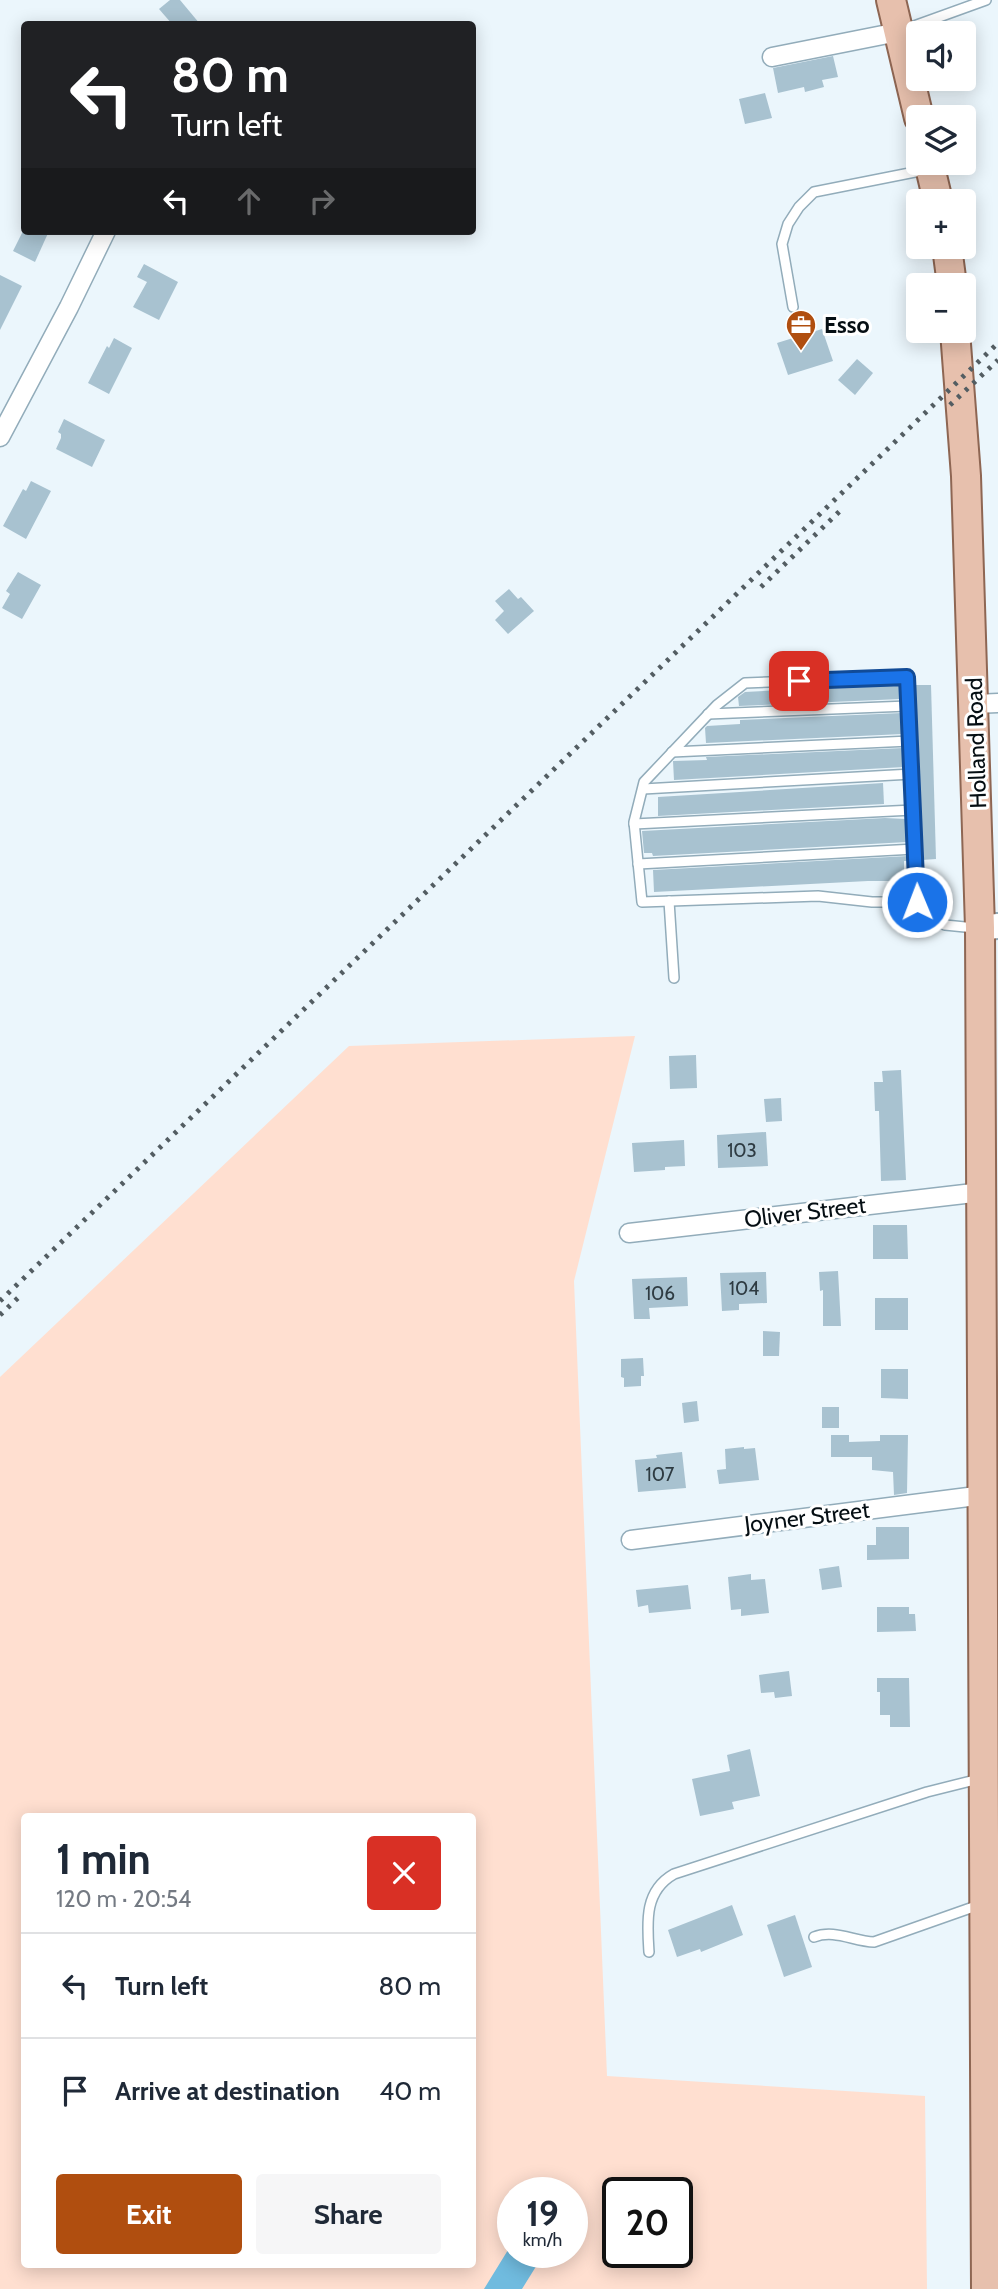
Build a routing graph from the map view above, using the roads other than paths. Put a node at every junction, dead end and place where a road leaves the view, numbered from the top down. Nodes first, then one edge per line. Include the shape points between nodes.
1 (891, 0) edge
2 (986, 0) edge
3 (898, 32) junction
4 (772, 57) dead end
5 (916, 105) edge
6 (906, 171) edge
7 (104, 235) edge
8 (793, 307) dead end
9 (956, 343) edge
10 (0, 437) edge
11 (991, 700) edge
12 (908, 706) junction
13 (708, 714) junction
14 (910, 741) junction
15 (672, 752) junction
16 (912, 774) junction
17 (643, 789) junction
18 (913, 810) junction
19 (634, 824) junction
20 (915, 849) junction
21 (638, 864) junction
22 (669, 901) junction
23 (917, 902) junction
24 (989, 927) edge
25 (674, 978) dead end
26 (982, 1192) junction
27 (990, 1230) edge
28 (629, 1233) dead end
29 (984, 1495) junction
30 (631, 1540) dead end
31 (991, 1741) edge
32 (984, 1777) junction
33 (984, 1904) junction
34 (814, 1937) dead end
35 (649, 1952) dead end
36 (992, 2195) edge
37 (986, 2289) edge

1 - 3 main road
2 - 3 lane
3 - 4 street
3 - 5 main road
6 - 8 lane via 814,192 799,207 782,244
7 - 10 street
9 - 11 main road, Holland Road
11 - 24 main road, Holland Road
12 - 13 lane
12 - 13 lane via 907,677 745,683
12 - 14 lane
13 - 15 lane
14 - 15 lane
14 - 16 lane
15 - 17 lane via 644,782
16 - 17 lane
16 - 18 lane
17 - 19 lane
18 - 19 lane
18 - 20 lane
19 - 21 lane
20 - 21 lane
20 - 23 lane
21 - 22 lane via 642,902
22 - 23 lane via 818,896
22 - 25 lane
23 - 24 lane via 926,917 945,925
24 - 26 main road, Holland Road
26 - 27 main road, Holland Road
26 - 28 street, Oliver Street
27 - 29 main road, Holland Road
29 - 30 street, Joyner Street
29 - 31 main road, Holland Road
31 - 32 main road, Holland Road
32 - 33 main road, Holland Road
32 - 35 lane via 674,1874 650,1901
33 - 34 lane via 873,1941 834,1933
33 - 36 main road, Holland Road
36 - 37 main road, Holland Road

